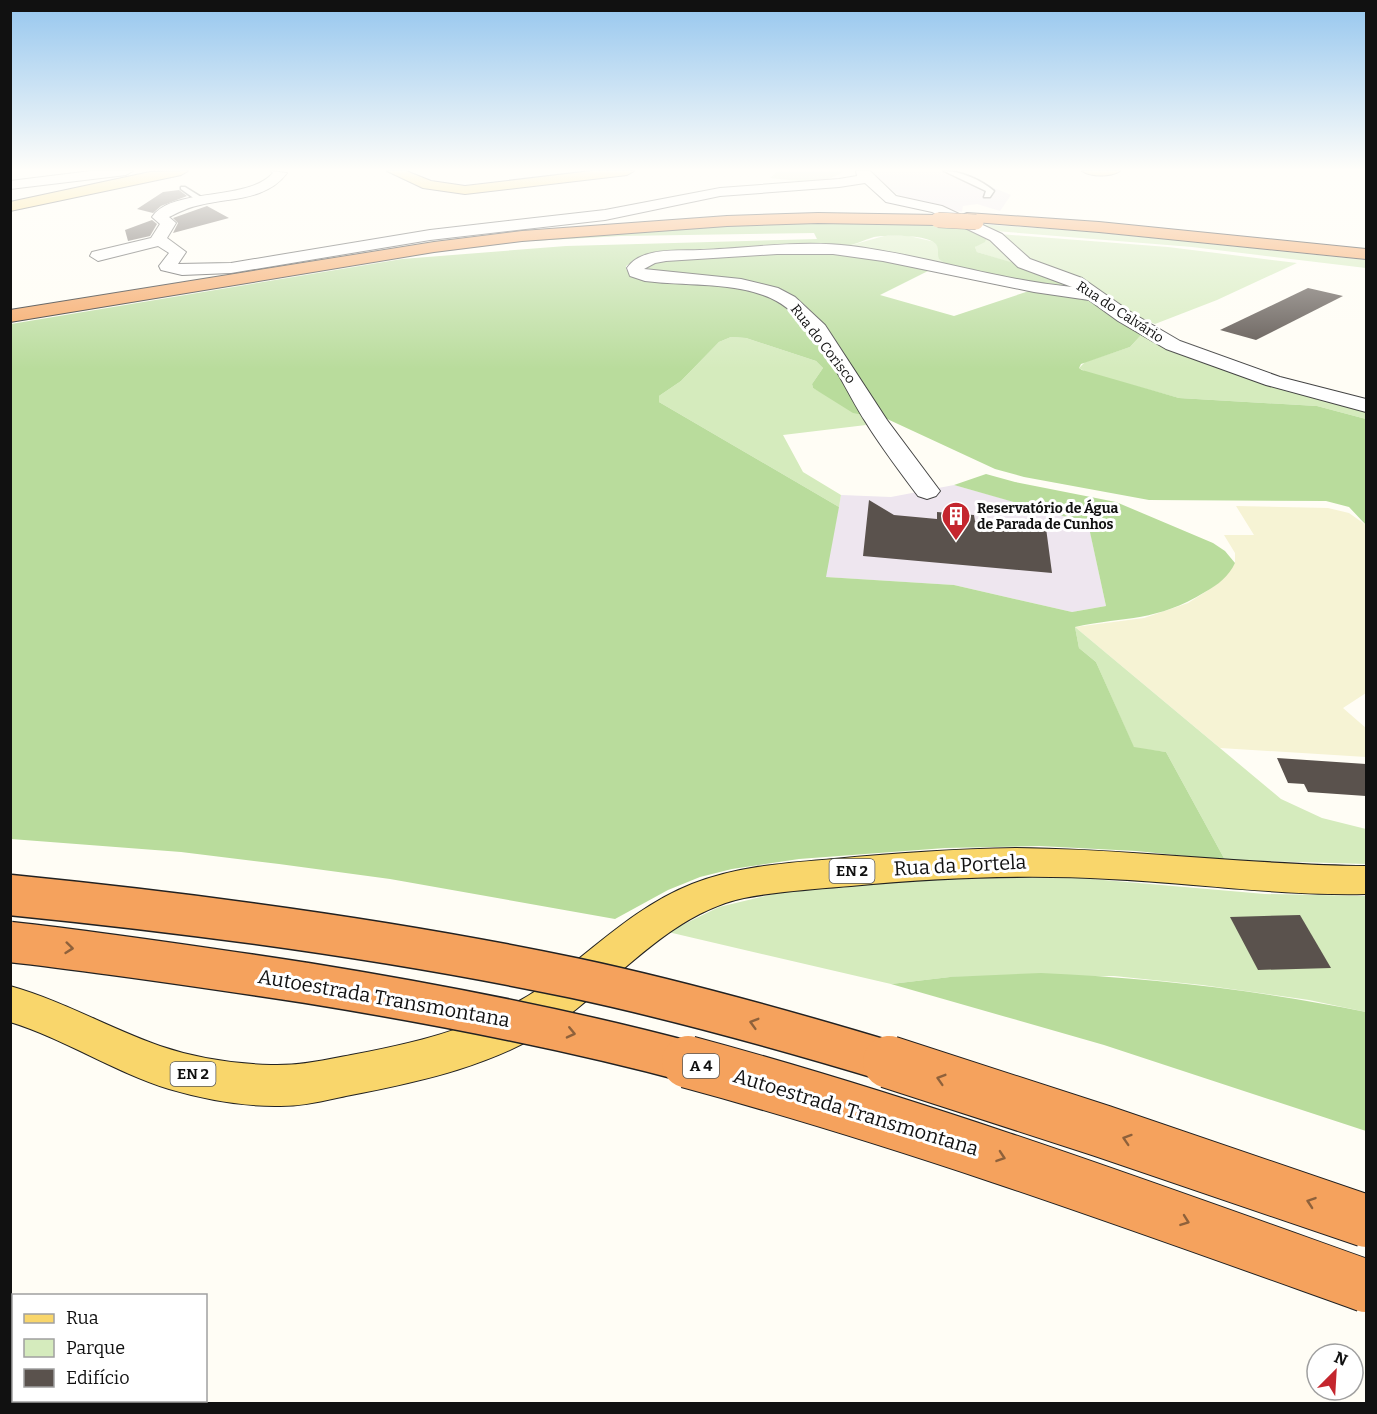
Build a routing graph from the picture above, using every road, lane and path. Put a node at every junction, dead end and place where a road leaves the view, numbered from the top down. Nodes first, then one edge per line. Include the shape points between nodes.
1 (161, 237) edge
2 (418, 237) edge
3 (514, 237) edge
4 (996, 237) edge
5 (1163, 237) edge
6 (1188, 237) edge
7 (1272, 237) edge
8 (159, 241) junction
9 (1366, 243) edge
10 (1366, 255) edge
11 (98, 256) dead end
12 (1095, 295) junction
13 (10, 314) edge
14 (1366, 406) edge
15 (927, 491) dead end
16 (1366, 880) edge
17 (10, 895) edge
18 (10, 942) edge
19 (10, 1004) edge
20 (1366, 1221) edge
21 (1366, 1286) edge

1 - 8 street
2 - 8 street via 231,268 195,270 170,268 168,263 178,252
3 - 13 highway, bridge
4 - 12 street, Rua do Calvário via 1024,263 1070,279
5 - 10 highway
6 - 10 highway
7 - 9 highway
8 - 11 street
12 - 14 street, Rua do Calvário via 1181,349 1273,381
12 - 15 street, Rua do Corisco via 1038,289 882,256 825,249 668,257 635,268 645,276 748,285 771,291 795,304 843,364 876,420
16 - 19 main road, Rua da Portela / EN 2 via 1020,861 918,865 730,886 660,920 540,1012 507,1030 387,1069 279,1086 242,1084 167,1068
20 -> 17 highway, bridge via 978,1090 656,997 366,939 183,913
18 -> 21 highway, Autoestrada Transmontana / A 4, bridge via 187,964 380,995 663,1055 948,1139

